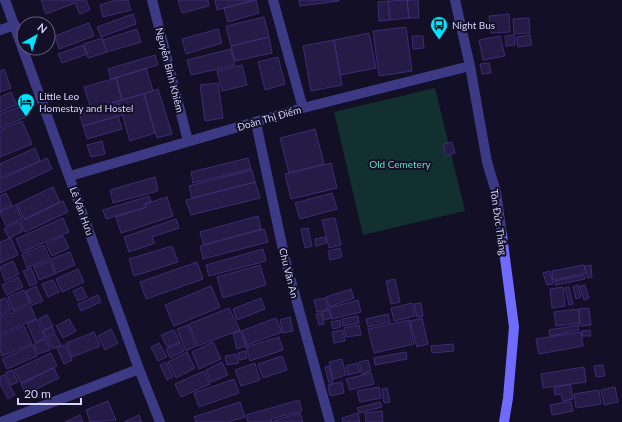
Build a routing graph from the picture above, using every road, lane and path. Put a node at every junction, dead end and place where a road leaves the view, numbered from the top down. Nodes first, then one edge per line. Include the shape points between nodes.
1 (5, 0) edge
2 (152, 0) edge
3 (273, 0) edge
4 (455, 0) edge
5 (15, 25) junction
6 (0, 30) edge
7 (470, 66) junction
8 (303, 108) junction
9 (256, 122) junction
10 (188, 141) junction
11 (70, 176) junction
12 (139, 370) junction
13 (1, 422) edge
14 (160, 422) edge
15 (330, 422) edge
16 (504, 422) edge

1 - 5 street, Lê Văn Hưu
2 - 10 street, Nguyễn Bỉnh Khiêm
3 - 8 street
4 - 7 street, Tôn Đức Thắng
5 - 6 street
5 - 11 street, Lê Văn Hưu
7 - 8 street, Đoàn Thị Điểm
7 - 16 street, Tôn Đức Thắng via 487,162 496,192 514,327
8 - 9 street, Đoàn Thị Điểm
9 - 10 street, Đoàn Thị Điểm
9 - 15 street, Chu Văn An via 285,259
10 - 11 street, Đoàn Thị Điểm
11 - 12 street, Lê Văn Hưu
12 - 13 street
12 - 14 street, Lê Văn Hưu

